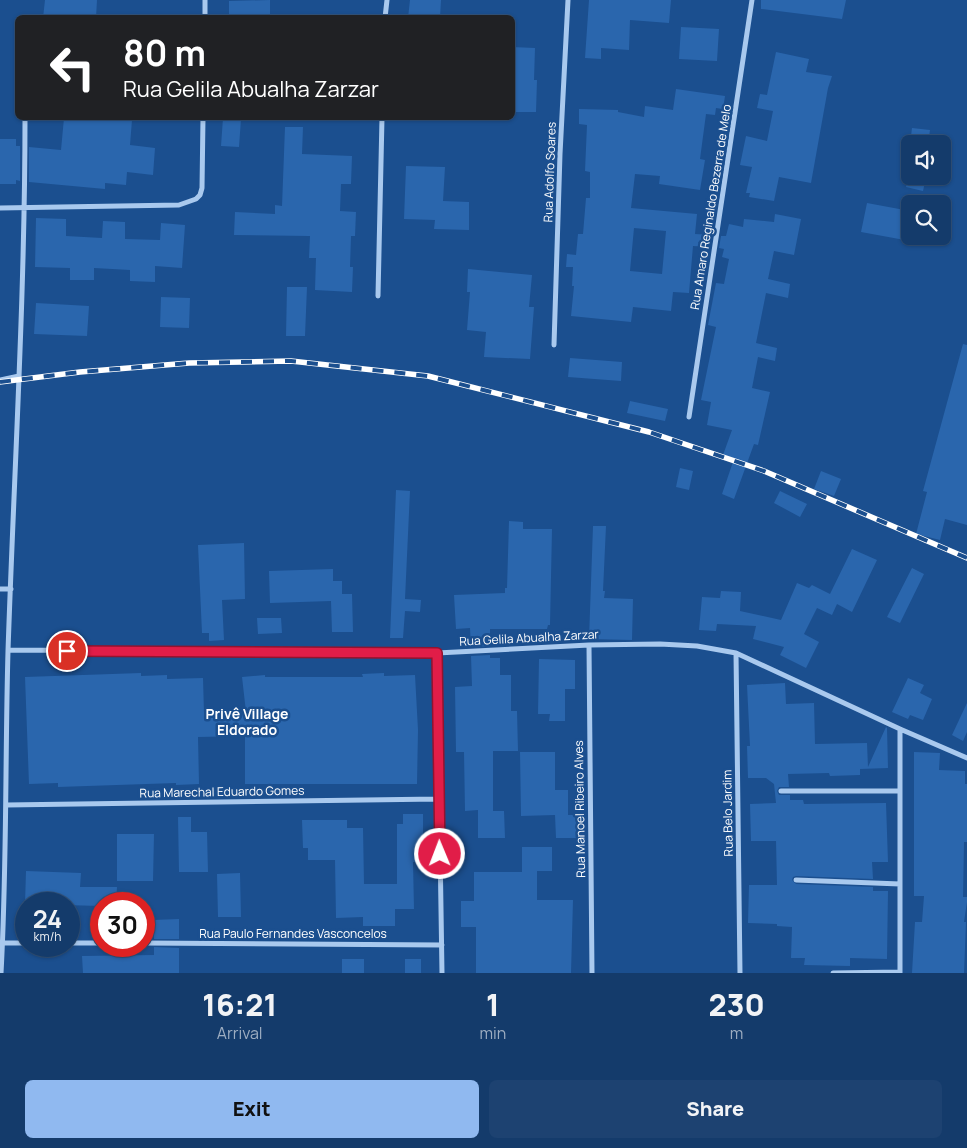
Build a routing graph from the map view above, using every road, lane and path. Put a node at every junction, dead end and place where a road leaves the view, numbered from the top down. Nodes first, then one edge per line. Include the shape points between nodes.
1 (205, 0) edge
2 (387, 0) edge
3 (568, 0) edge
4 (752, 0) edge
5 (204, 15) edge
6 (385, 15) edge
7 (25, 120) edge
8 (204, 120) edge
9 (382, 120) edge
10 (0, 208) edge
11 (25, 208) junction
12 (378, 296) dead end
13 (554, 345) dead end
14 (19, 376) junction
15 (0, 380) edge
16 (689, 418) dead end
17 (0, 589) edge
18 (11, 589) junction
19 (588, 645) junction
20 (8, 650) junction
21 (437, 653) junction
22 (736, 653) junction
23 (900, 729) junction
24 (967, 758) edge
25 (781, 791) dead end
26 (900, 791) junction
27 (438, 799) junction
28 (6, 805) junction
29 (796, 880) dead end
30 (900, 884) junction
31 (3, 942) junction
32 (15, 943) edge
33 (155, 943) edge
34 (442, 944) junction
35 (2, 973) edge
36 (442, 973) edge
37 (592, 973) edge
38 (740, 973) edge
39 (833, 973) edge
40 (900, 973) edge

1 - 5 street
2 - 6 street
3 - 13 street, Rua Adolfo Soares
4 - 16 street, Rua Amaro Reginaldo Bezerra de Melo
7 - 11 street
8 - 11 street via 202,188 200,195 188,203
9 - 12 street
10 - 11 street
11 - 14 street
14 - 15 street
14 - 18 street
17 - 18 street
18 - 20 street
19 - 21 street, Rua Gelila Abualha Zarzar
19 - 22 street, Rua Gelila Abualha Zarzar via 660,644
19 - 37 street, Rua Manoel Ribeiro Alves
20 - 21 street, Rua Gelila Abualha Zarzar
20 - 28 street
21 - 27 street
22 - 23 street, Rua Gelila Abualha Zarzar
22 - 38 street, Rua Belo Jardim
23 - 24 street, Rua Gelila Abualha Zarzar
23 - 26 street
25 - 26 street
26 - 30 street
27 - 28 street, Rua Marechal Eduardo Gomes
27 - 34 street
28 - 31 street
29 - 30 street
30 - 40 street
31 - 32 street
31 - 35 street
33 - 34 street, Rua Paulo Fernandes Vasconcelos
34 - 36 street
39 - 40 street

